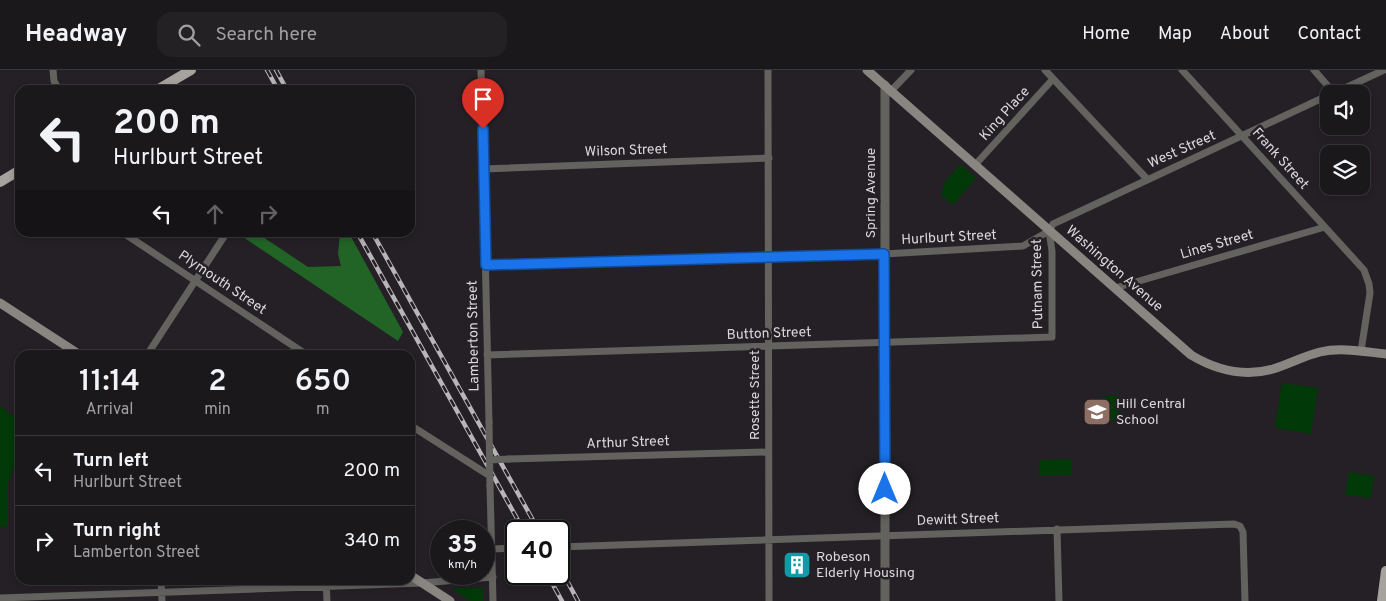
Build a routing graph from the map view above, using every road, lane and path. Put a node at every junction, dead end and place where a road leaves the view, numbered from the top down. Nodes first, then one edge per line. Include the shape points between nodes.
1 (53, 70) edge
2 (191, 70) edge
3 (481, 70) edge
4 (768, 70) edge
5 (867, 70) edge
6 (911, 70) edge
7 (1045, 70) edge
8 (1182, 70) edge
9 (1314, 70) edge
10 (1384, 70) edge
11 (1053, 79) junction
12 (56, 85) edge
13 (166, 85) edge
14 (1325, 85) edge
15 (1352, 85) edge
16 (888, 88) junction
17 (1320, 100) edge
18 (1243, 136) junction
19 (769, 158) junction
20 (975, 165) junction
21 (484, 169) junction
22 (15, 173) edge
23 (1147, 179) junction
24 (0, 182) edge
25 (1325, 227) junction
26 (1050, 230) junction
27 (130, 237) edge
28 (224, 237) edge
29 (884, 254) junction
30 (768, 258) junction
31 (486, 265) junction
32 (196, 280) junction
33 (1115, 288) junction
34 (0, 303) edge
35 (1052, 337) joint
36 (885, 343) junction
37 (768, 346) junction
38 (72, 350) edge
39 (150, 350) edge
40 (300, 350) edge
41 (1361, 351) junction
42 (1386, 354) edge
43 (487, 355) junction
44 (415, 427) edge
45 (768, 452) junction
46 (490, 460) junction
47 (487, 475) junction
48 (491, 520) edge
49 (1057, 529) junction
50 (885, 535) junction
51 (769, 539) junction
52 (570, 547) edge
53 (1386, 571) edge
54 (415, 578) edge
55 (430, 582) edge
56 (415, 583) edge
57 (422, 583) junction
58 (161, 585) edge
59 (286, 585) edge
60 (327, 585) edge
61 (493, 585) edge
62 (161, 591) junction
63 (0, 598) edge
64 (162, 601) edge
65 (327, 601) edge
66 (450, 601) edge
67 (493, 601) edge
68 (769, 601) edge
69 (885, 601) edge
70 (1059, 601) edge
71 (1246, 601) edge
72 (1382, 601) edge

1 - 12 street
2 - 13 main road
3 - 21 street, Lamberton Street
4 - 19 street, Rosette Street
5 - 16 main road, Washington Avenue
6 - 16 street
7 - 11 street
8 - 18 street, Frank Street
9 - 14 street
10 - 15 street, West Street
11 - 20 street, King Place
11 - 23 street
16 - 20 main road, Washington Avenue
16 - 29 street, Spring Avenue
17 - 18 street, West Street
18 - 23 street, West Street
18 - 25 street, Frank Street
19 - 21 street, Wilson Street
19 - 30 street, Rosette Street
20 - 26 main road, Washington Avenue
21 - 31 street, Lamberton Street
22 - 24 main road
23 - 26 street, West Street via 1053,224
25 - 33 street, Lines Street
25 - 41 street, Frank Street via 1364,270 1369,284
26 - 29 street, Hurlburt Street via 1023,246
26 - 33 main road, Washington Avenue
26 - 35 street, Putnam Street
27 - 32 street, Plymouth Street
28 - 32 street
29 - 30 street, Hurlburt Street
29 - 36 street, Spring Avenue
30 - 31 street, Hurlburt Street
30 - 37 street, Rosette Street
31 - 43 street, Lamberton Street
32 - 39 street
32 - 40 street, Plymouth Street
33 - 41 main road, Washington Avenue via 1191,355 1226,370 1247,373 1273,369 1321,352
34 - 38 main road
35 - 36 street, Button Street
36 - 37 street, Button Street
36 - 50 street, Spring Avenue
37 - 43 street, Button Street
37 - 45 street, Rosette Street
41 - 42 main road, Washington Avenue
43 - 46 street, Lamberton Street, bridge
44 - 47 street
45 - 46 street, Arthur Street, bridge
45 - 51 street, Rosette Street
46 - 47 street, Lamberton Street, bridge
47 - 48 street, Lamberton Street, bridge
49 - 50 street, Dewitt Street
49 - 70 street
49 - 71 street, Dewitt Street via 1238,525 1243,532
50 - 51 street, Dewitt Street
50 - 69 street, Spring Avenue
51 - 52 street, Dewitt Street
51 - 68 street, Rosette Street
53 - 72 main road
54 - 57 main road
55 - 57 street
56 - 57 street
57 - 66 main road
58 - 62 street
59 - 62 street
60 - 65 street
61 - 67 street, Lamberton Street
62 - 63 street
62 - 64 street

